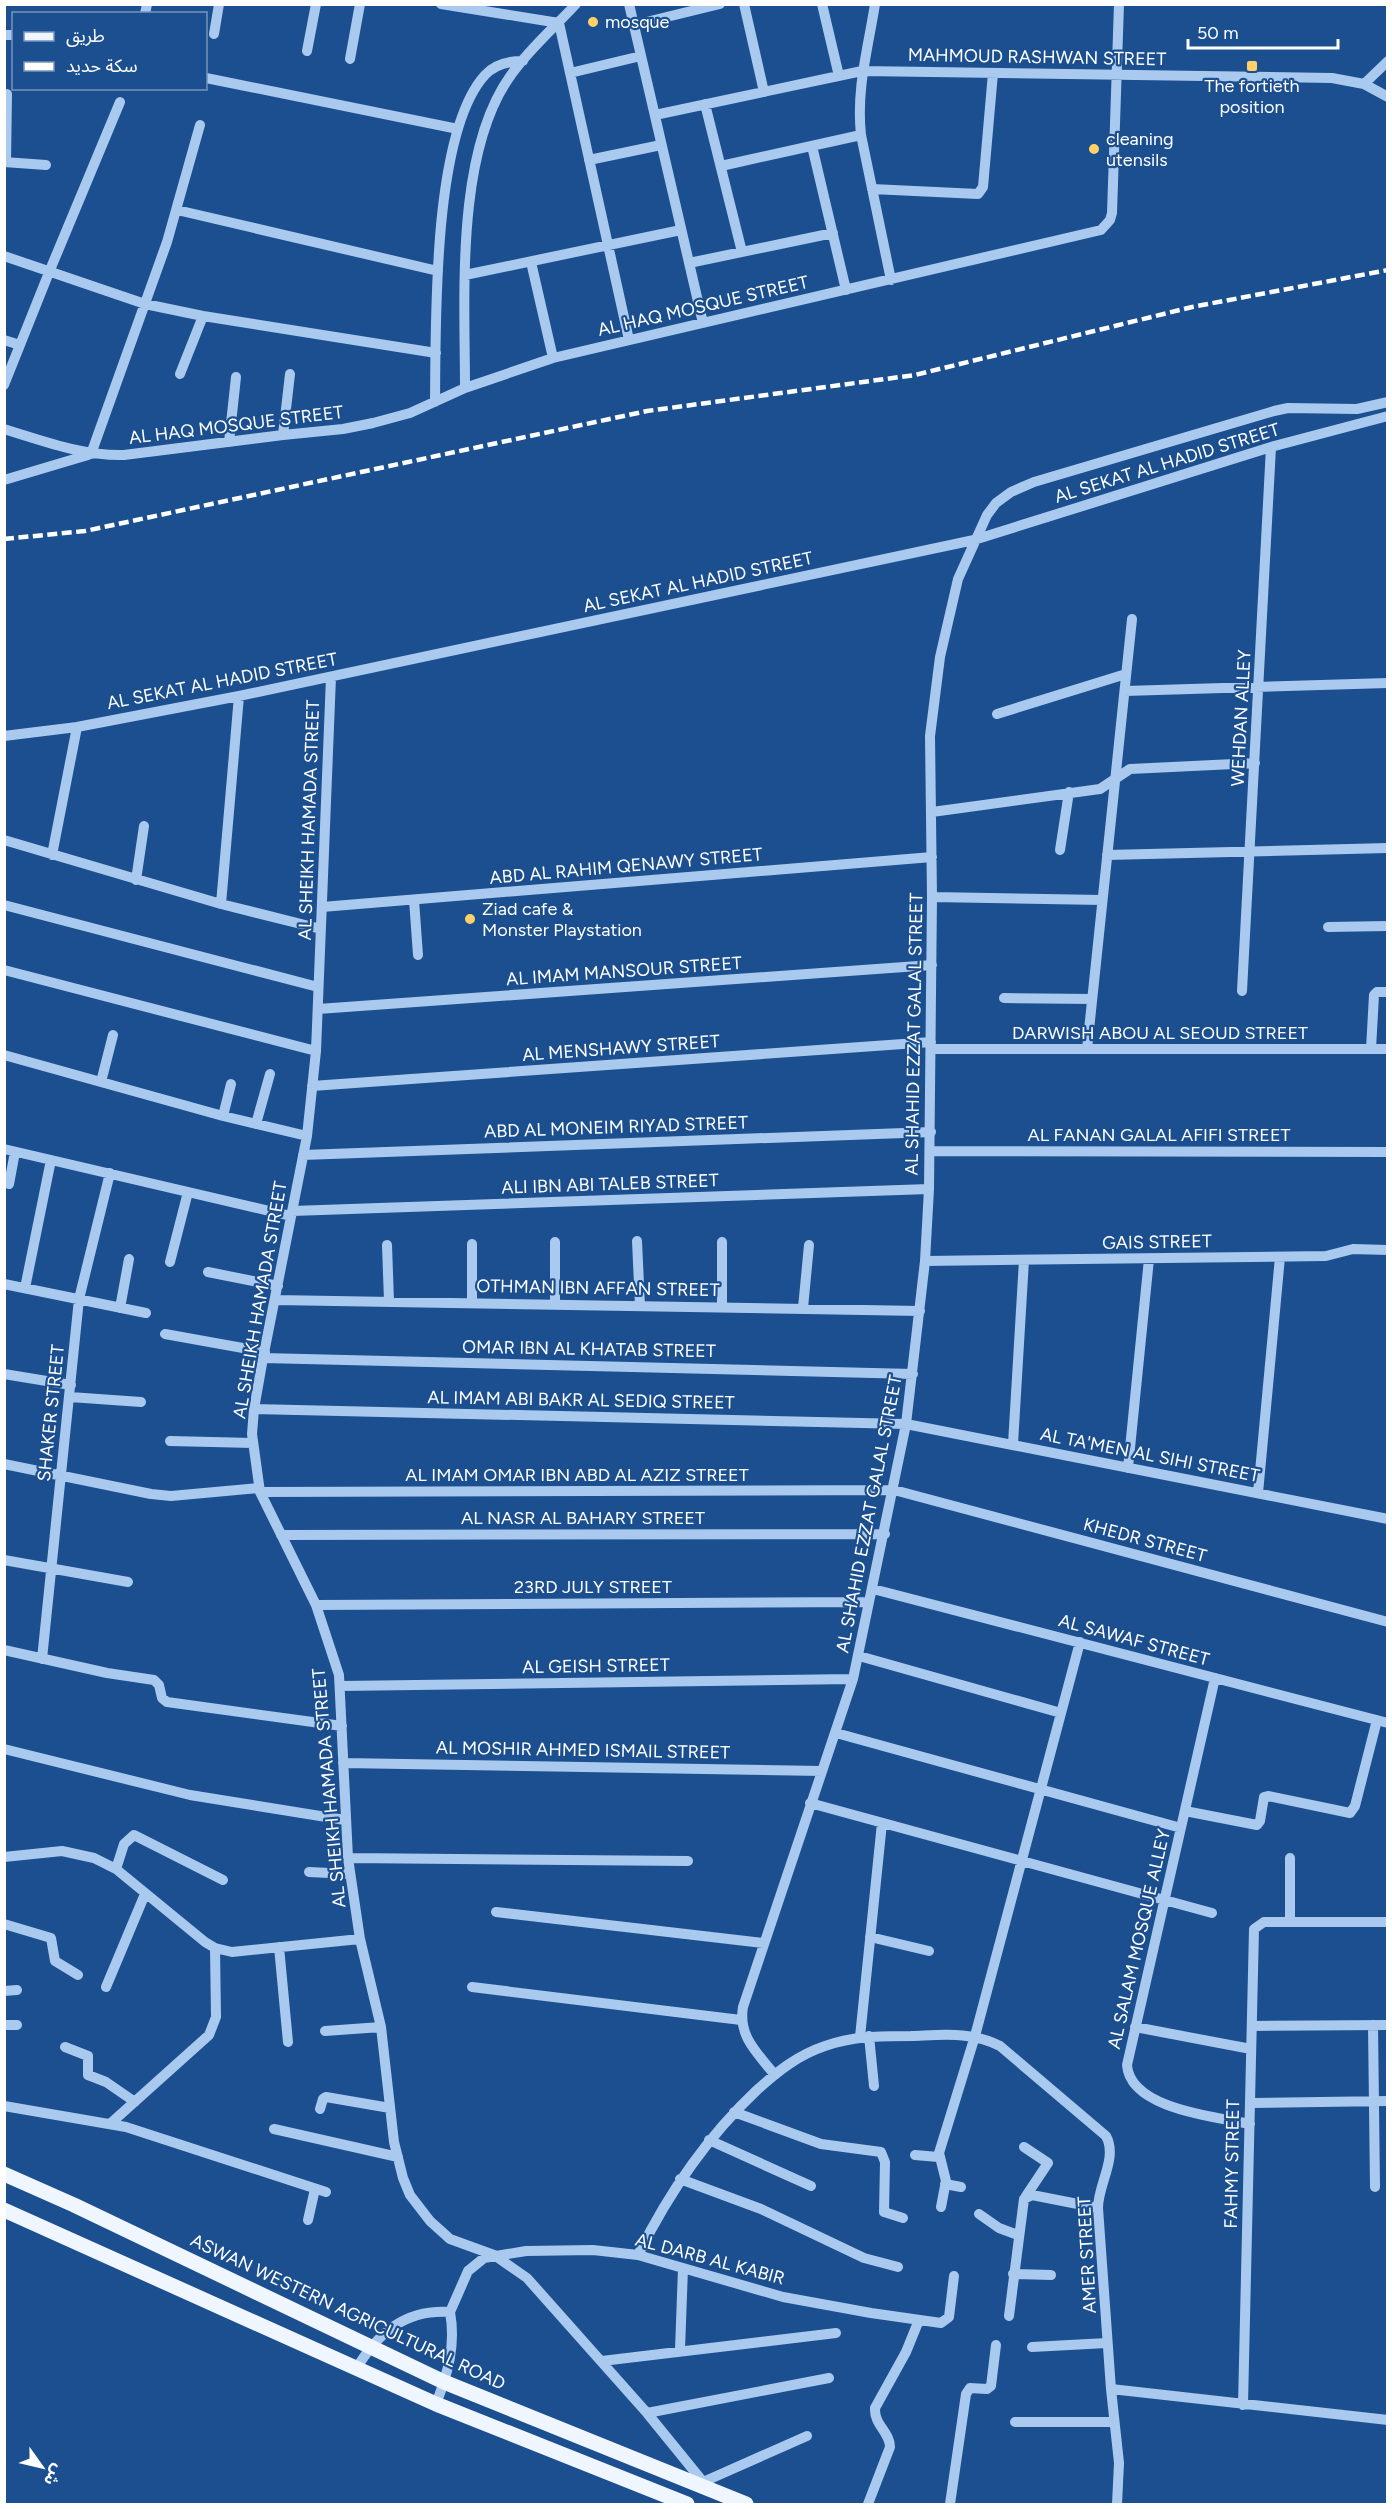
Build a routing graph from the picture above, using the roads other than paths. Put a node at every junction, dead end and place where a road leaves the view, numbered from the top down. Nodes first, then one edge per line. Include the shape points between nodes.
1 (219, 4) edge
2 (316, 4) edge
3 (360, 4) edge
4 (441, 4) edge
5 (576, 4) edge
6 (629, 4) edge
7 (720, 4) edge
8 (744, 4) edge
9 (822, 4) edge
10 (875, 4) edge
11 (1119, 4) edge
12 (559, 22) junction
13 (634, 25) junction
14 (214, 34) dead end
15 (307, 51) dead end
16 (641, 56) junction
17 (350, 59) dead end
18 (522, 61) junction
19 (1388, 61) edge
20 (862, 71) junction
21 (570, 73) junction
22 (993, 73) junction
23 (1116, 75) junction
24 (839, 76) junction
25 (207, 78) edge
26 (1364, 84) junction
27 (764, 92) junction
28 (7, 94) dead end
29 (1388, 97) edge
30 (120, 102) dead end
31 (705, 104) junction
32 (655, 115) junction
33 (200, 125) dead end
34 (458, 129) junction
35 (861, 135) junction
36 (661, 145) junction
37 (812, 146) junction
38 (589, 160) junction
39 (5, 162) edge
40 (46, 165) dead end
41 (721, 166) junction
42 (872, 189) junction
43 (177, 210) junction
44 (681, 230) junction
45 (832, 233) junction
46 (608, 245) junction
47 (742, 252) junction
48 (4, 256) edge
49 (531, 262) junction
50 (689, 263) junction
51 (50, 270) junction
52 (438, 271) junction
53 (465, 275) junction
54 (891, 280) junction
55 (846, 290) junction
56 (145, 304) junction
57 (203, 316) junction
58 (702, 322) junction
59 (4, 340) edge
60 (629, 340) junction
61 (20, 345) junction
62 (436, 353) junction
63 (553, 358) junction
64 (180, 374) dead end
65 (290, 374) dead end
66 (236, 377) dead end
67 (4, 385) edge
68 (465, 388) junction
69 (435, 402) junction
70 (1388, 402) edge
71 (1388, 416) edge
72 (4, 429) edge
73 (283, 435) junction
74 (230, 442) junction
75 (1271, 447) junction
76 (92, 454) junction
77 (4, 480) edge
78 (974, 540) junction
79 (1132, 619) dead end
80 (1126, 674) junction
81 (331, 677) junction
82 (1388, 683) edge
83 (1260, 687) junction
84 (1125, 691) junction
85 (239, 696) junction
86 (997, 714) dead end
87 (77, 727) junction
88 (4, 736) edge
89 (1255, 763) junction
90 (1115, 779) junction
91 (1069, 792) junction
92 (932, 812) junction
93 (144, 826) dead end
94 (4, 840) edge
95 (1388, 848) edge
96 (1060, 850) dead end
97 (1250, 852) junction
98 (52, 855) junction
99 (1107, 855) junction
100 (932, 857) junction
101 (136, 880) junction
102 (932, 897) junction
103 (414, 900) junction
104 (1102, 900) junction
105 (221, 904) junction
106 (4, 905) edge
107 (322, 907) junction
108 (1388, 926) edge
109 (1328, 927) dead end
110 (321, 929) junction
111 (418, 955) dead end
112 (932, 965) junction
113 (4, 970) edge
114 (318, 987) junction
115 (1242, 991) dead end
116 (1388, 992) edge
117 (1004, 998) dead end
118 (1092, 999) junction
119 (318, 1009) junction
120 (113, 1035) dead end
121 (932, 1045) junction
122 (1087, 1049) junction
123 (1371, 1049) junction
124 (1388, 1049) edge
125 (316, 1051) junction
126 (4, 1054) edge
127 (270, 1074) dead end
128 (101, 1082) junction
129 (231, 1084) dead end
130 (312, 1086) junction
131 (223, 1116) junction
132 (256, 1124) junction
133 (931, 1132) junction
134 (307, 1136) junction
135 (10, 1150) edge
136 (930, 1151) junction
137 (1388, 1152) edge
138 (303, 1155) junction
139 (51, 1160) junction
140 (110, 1173) junction
141 (9, 1184) dead end
142 (929, 1189) junction
143 (188, 1192) junction
144 (292, 1214) junction
145 (637, 1241) dead end
146 (555, 1242) dead end
147 (722, 1242) dead end
148 (472, 1244) dead end
149 (387, 1245) dead end
150 (809, 1245) dead end
151 (1388, 1250) edge
152 (1280, 1257) junction
153 (129, 1259) dead end
154 (1149, 1259) junction
155 (1024, 1260) junction
156 (925, 1261) junction
157 (170, 1262) dead end
158 (208, 1272) dead end
159 (4, 1284) edge
160 (278, 1286) junction
161 (24, 1288) junction
162 (79, 1299) junction
163 (276, 1300) junction
164 (389, 1302) junction
165 (472, 1303) junction
166 (555, 1303) junction
167 (640, 1306) junction
168 (722, 1306) junction
169 (120, 1308) junction
170 (803, 1308) junction
171 (920, 1311) junction
172 (146, 1313) dead end
173 (165, 1335) dead end
174 (264, 1355) junction
175 (4, 1374) edge
176 (913, 1374) junction
177 (71, 1385) junction
178 (70, 1397) junction
179 (141, 1402) dead end
180 (254, 1409) junction
181 (906, 1424) junction
182 (170, 1441) dead end
183 (253, 1443) junction
184 (1012, 1444) junction
185 (4, 1464) edge
186 (1128, 1468) junction
187 (62, 1475) junction
188 (259, 1490) junction
189 (894, 1490) junction
190 (1258, 1493) junction
191 (1388, 1519) edge
192 (885, 1534) junction
193 (281, 1535) junction
194 (4, 1560) edge
195 (52, 1569) junction
196 (128, 1582) dead end
197 (873, 1589) junction
198 (869, 1602) junction
199 (316, 1605) junction
200 (1388, 1623) edge
201 (1080, 1642) junction
202 (4, 1650) edge
203 (859, 1656) junction
204 (42, 1659) junction
205 (1215, 1678) junction
206 (853, 1679) junction
207 (340, 1686) junction
208 (1061, 1713) junction
209 (1382, 1722) edge
210 (342, 1726) junction
211 (836, 1733) junction
212 (4, 1749) edge
213 (343, 1763) junction
214 (822, 1771) junction
215 (1041, 1789) junction
216 (810, 1803) junction
217 (1185, 1811) junction
218 (345, 1820) junction
219 (882, 1823) junction
220 (1181, 1828) junction
221 (4, 1857) edge
222 (348, 1858) junction
223 (1290, 1858) dead end
224 (688, 1861) dead end
225 (1022, 1861) junction
226 (116, 1869) junction
227 (309, 1872) dead end
228 (350, 1874) junction
229 (223, 1880) dead end
230 (145, 1894) junction
231 (1165, 1900) junction
232 (496, 1912) dead end
233 (1212, 1913) dead end
234 (1290, 1922) junction
235 (1388, 1922) edge
236 (4, 1924) edge
237 (870, 1937) junction
238 (360, 1939) junction
239 (763, 1943) junction
240 (279, 1947) junction
241 (215, 1948) junction
242 (929, 1950) dead end
243 (78, 1974) dead end
244 (106, 1987) dead end
245 (472, 1987) dead end
246 (17, 1990) dead end
247 (4, 1991) edge
248 (741, 2020) junction
249 (4, 2025) edge
250 (17, 2025) dead end
251 (1373, 2025) junction
252 (1388, 2025) edge
253 (1252, 2026) junction
254 (381, 2027) junction
255 (1135, 2027) junction
256 (325, 2031) dead end
257 (975, 2036) junction
258 (865, 2037) junction
259 (288, 2042) dead end
260 (65, 2047) dead end
261 (1251, 2049) junction
262 (774, 2074) junction
263 (874, 2086) dead end
264 (1388, 2101) edge
265 (135, 2102) junction
266 (1374, 2102) junction
267 (1251, 2103) junction
268 (4, 2106) edge
269 (390, 2108) junction
270 (320, 2109) dead end
271 (734, 2112) junction
272 (111, 2123) junction
273 (1250, 2124) junction
274 (274, 2129) dead end
275 (709, 2140) junction
276 (1024, 2147) dead end
277 (915, 2155) dead end
278 (398, 2157) junction
279 (938, 2157) junction
280 (4, 2174) edge
281 (680, 2179) junction
282 (945, 2184) junction
283 (811, 2186) dead end
284 (961, 2187) dead end
285 (1375, 2187) dead end
286 (315, 2189) junction
287 (326, 2192) dead end
288 (1026, 2196) junction
289 (941, 2206) dead end
290 (1098, 2208) junction
291 (4, 2210) edge
292 (979, 2214) dead end
293 (903, 2218) dead end
294 (308, 2220) dead end
295 (1018, 2235) junction
296 (494, 2255) junction
297 (638, 2255) junction
298 (898, 2267) dead end
299 (683, 2268) junction
300 (1013, 2274) junction
301 (1051, 2275) dead end
302 (954, 2276) dead end
303 (450, 2312) junction
304 (1008, 2316) dead end
305 (919, 2320) junction
306 (836, 2333) dead end
307 (1107, 2343) junction
308 (996, 2345) dead end
309 (370, 2346) junction
310 (1032, 2347) dead end
311 (680, 2350) junction
312 (602, 2361) junction
313 (356, 2369) junction
314 (829, 2378) dead end
315 (444, 2382) junction
316 (1111, 2389) junction
317 (436, 2404) junction
318 (1244, 2404) junction
319 (647, 2413) junction
320 (1388, 2420) edge
321 (1015, 2422) dead end
322 (1114, 2422) junction
323 (807, 2436) dead end
324 (707, 2486) junction
325 (687, 2505) edge
326 (746, 2505) edge
327 (868, 2505) edge
328 (950, 2505) edge
329 (1118, 2505) edge

1 - 14 street
2 - 15 street
3 - 17 street
4 - 12 street
5 - 12 street
6 - 13 street
7 - 13 street
8 - 27 street
9 - 24 street
10 - 20 street
11 - 23 street, AL HAQ MOSQUE STREET
12 - 18 street
12 - 21 street
13 - 16 street
16 - 21 street
16 - 32 street
18 - 34 street via 502,63 486,74 473,90
18 - 53 street via 501,90 477,162 468,218
19 - 26 street
20 - 22 street, MAHMOUD RASHWAN STREET
20 - 24 street, MAHMOUD RASHWAN STREET
20 - 35 street
21 - 38 street
22 - 23 street, MAHMOUD RASHWAN STREET
22 - 42 street via 982,191 974,195
23 - 26 street, MAHMOUD RASHWAN STREET via 1332,78
23 - 54 street, AL HAQ MOSQUE STREET via 1112,213 1107,225 1095,232
24 - 27 street, MAHMOUD RASHWAN STREET
25 - 34 street
26 - 29 street, MAHMOUD RASHWAN STREET
27 - 31 street, MAHMOUD RASHWAN STREET
28 - 39 street
30 - 51 street
31 - 32 street, MAHMOUD RASHWAN STREET
31 - 41 street
32 - 36 street
33 - 43 street
34 - 52 street
35 - 37 street
35 - 42 street
36 - 38 street
36 - 44 street
37 - 41 street
37 - 45 street
38 - 46 street
39 - 40 street
41 - 47 street
42 - 54 street
43 - 52 street
43 - 56 street
44 - 46 street
44 - 50 street
45 - 47 street
45 - 55 street
46 - 49 street
46 - 60 street
47 - 50 street
48 - 51 street
49 - 53 street
49 - 63 street
50 - 58 street
51 - 56 street
51 - 61 street
52 - 62 street
53 - 68 street
54 - 55 street, AL HAQ MOSQUE STREET
55 - 58 street, AL HAQ MOSQUE STREET
56 - 57 street
56 - 76 street
57 - 62 street
57 - 64 street
58 - 60 street, AL HAQ MOSQUE STREET
59 - 61 street
60 - 63 street, AL HAQ MOSQUE STREET
61 - 67 street
62 - 69 street
63 - 68 street, AL HAQ MOSQUE STREET
65 - 73 street
66 - 74 street
68 - 69 street, AL HAQ MOSQUE STREET
69 - 73 street, AL HAQ MOSQUE STREET via 373,423
70 - 78 street, AL SHAHID EZZAT GALAL STREET via 1357,409 1274,411 1034,482 996,503
71 - 75 street, AL SEKAT AL HADID STREET
72 - 76 street
73 - 74 street, AL HAQ MOSQUE STREET
74 - 76 street, AL HAQ MOSQUE STREET via 124,455
75 - 78 street, AL SEKAT AL HADID STREET
75 - 83 street, WEHDAN ALLEY
76 - 77 street
78 - 81 street, AL SEKAT AL HADID STREET
78 - 92 street, AL SHAHID EZZAT GALAL STREET via 958,579 940,657 930,736
79 - 80 street
80 - 84 street
80 - 86 street
81 - 85 street, AL SEKAT AL HADID STREET
81 - 107 street, AL SHEIKH HAMADA STREET
82 - 83 street
83 - 84 street
83 - 89 street, WEHDAN ALLEY
84 - 90 street
85 - 87 street, AL SEKAT AL HADID STREET
85 - 105 street
87 - 88 street, AL SEKAT AL HADID STREET
87 - 98 street
89 - 90 street via 1130,769
89 - 97 street, WEHDAN ALLEY
90 - 91 street via 1100,789
90 - 99 street
91 - 92 street
91 - 96 street
92 - 100 street, AL SHAHID EZZAT GALAL STREET
93 - 101 street
94 - 98 street
95 - 97 street
97 - 99 street
97 - 115 street, WEHDAN ALLEY
98 - 101 street
99 - 104 street
100 - 102 street, AL SHAHID EZZAT GALAL STREET
100 - 103 street, ABD AL RAHIM QENAWY STREET
101 - 105 street
102 - 104 street
102 - 112 street, AL SHAHID EZZAT GALAL STREET
103 - 107 street, ABD AL RAHIM QENAWY STREET
103 - 111 street
104 - 118 street
105 - 110 street
106 - 114 street
107 - 110 street, AL SHEIKH HAMADA STREET
108 - 109 street
110 - 114 street, AL SHEIKH HAMADA STREET
112 - 119 street, AL IMAM MANSOUR STREET
112 - 121 street, AL SHAHID EZZAT GALAL STREET
113 - 125 street
114 - 119 street, AL SHEIKH HAMADA STREET
116 - 123 street via 1374,995
117 - 118 street
118 - 122 street
119 - 125 street, AL SHEIKH HAMADA STREET
120 - 128 street
121 - 122 street, DARWISH ABOU AL SEOUD STREET
121 - 130 street, AL MENSHAWY STREET
121 - 133 street, AL SHAHID EZZAT GALAL STREET
122 - 123 street, DARWISH ABOU AL SEOUD STREET
123 - 124 street, DARWISH ABOU AL SEOUD STREET
125 - 130 street, AL SHEIKH HAMADA STREET
126 - 128 street
127 - 132 street
128 - 131 street
129 - 131 street
130 - 134 street, AL SHEIKH HAMADA STREET
131 - 132 street
132 - 134 street
133 - 136 street, AL SHAHID EZZAT GALAL STREET
133 - 138 street, ABD AL MONEIM RIYAD STREET
134 - 138 street, AL SHEIKH HAMADA STREET
135 - 139 street, ALI IBN ABI TALEB STREET
135 - 141 street
136 - 137 street, AL FANAN GALAL AFIFI STREET
136 - 142 street, AL SHAHID EZZAT GALAL STREET
138 - 144 street, AL SHEIKH HAMADA STREET
139 - 140 street, ALI IBN ABI TALEB STREET
139 - 161 street
140 - 143 street, ALI IBN ABI TALEB STREET
140 - 162 street, SHAKER STREET
142 - 144 street, ALI IBN ABI TALEB STREET
142 - 156 street, AL SHAHID EZZAT GALAL STREET
143 - 144 street, ALI IBN ABI TALEB STREET
143 - 157 street
144 - 160 street, AL SHEIKH HAMADA STREET
145 - 167 street
146 - 166 street
147 - 168 street
148 - 165 street
149 - 164 street
150 - 170 street
151 - 152 street, GAIS STREET via 1363,1248 1326,1256
152 - 154 street, GAIS STREET
152 - 190 street
153 - 169 street
154 - 155 street, GAIS STREET
154 - 186 street
155 - 156 street, GAIS STREET
155 - 184 street
156 - 171 street, AL SHAHID EZZAT GALAL STREET
158 - 160 street
159 - 161 street
160 - 163 street, AL SHEIKH HAMADA STREET
161 - 162 street
162 - 169 street
162 - 177 street, SHAKER STREET
163 - 164 street, OTHMAN IBN AFFAN STREET
163 - 174 street, AL SHEIKH HAMADA STREET
164 - 165 street, OTHMAN IBN AFFAN STREET
165 - 166 street, OTHMAN IBN AFFAN STREET
166 - 167 street, OTHMAN IBN AFFAN STREET
167 - 168 street, OTHMAN IBN AFFAN STREET
168 - 170 street, OTHMAN IBN AFFAN STREET
169 - 172 street
170 - 171 street, OTHMAN IBN AFFAN STREET
171 - 176 street, AL SHAHID EZZAT GALAL STREET
173 - 174 street, OMAR IBN AL KHATAB STREET
174 - 176 street, OMAR IBN AL KHATAB STREET
174 - 180 street, AL SHEIKH HAMADA STREET
175 - 177 street
176 - 181 street, AL SHAHID EZZAT GALAL STREET
177 - 178 street, SHAKER STREET
178 - 179 street
178 - 187 street, SHAKER STREET
180 - 181 street, AL IMAM ABI BAKR AL SEDIQ STREET
180 - 183 street, AL SHEIKH HAMADA STREET
181 - 184 street, AL TA'MEN AL SIHI STREET
181 - 189 street, AL SHAHID EZZAT GALAL STREET
182 - 183 street
183 - 188 street, AL SHEIKH HAMADA STREET
184 - 186 street, AL TA'MEN AL SIHI STREET
185 - 187 street, AL IMAM OMAR IBN ABD AL AZIZ STREET
186 - 190 street, AL TA'MEN AL SIHI STREET
187 - 188 street, AL IMAM OMAR IBN ABD AL AZIZ STREET via 171,1496
187 - 195 street, SHAKER STREET
188 - 189 street, AL IMAM OMAR IBN ABD AL AZIZ STREET
188 - 193 street, AL SHEIKH HAMADA STREET
189 - 192 street, AL SHAHID EZZAT GALAL STREET
189 - 200 street, KHEDR STREET
190 - 191 street, AL TA'MEN AL SIHI STREET
192 - 193 street, AL NASR AL BAHARY STREET
192 - 197 street, AL SHAHID EZZAT GALAL STREET
193 - 199 street, AL SHEIKH HAMADA STREET
194 - 195 street
195 - 196 street
195 - 204 street, SHAKER STREET
197 - 198 street, AL SHAHID EZZAT GALAL STREET
197 - 201 street, AL SAWAF STREET
198 - 199 street, 23RD JULY STREET
198 - 203 street, AL SHAHID EZZAT GALAL STREET
199 - 207 street, AL SHEIKH HAMADA STREET
201 - 205 street, AL SAWAF STREET
201 - 208 street
202 - 204 street
203 - 206 street, AL SHAHID EZZAT GALAL STREET
203 - 208 street
204 - 210 street via 154,1680 167,1702
205 - 209 street, AL SAWAF STREET
205 - 217 street, AL SALAM MOSQUE ALLEY
206 - 207 street, AL GEISH STREET
206 - 211 street, AL SHAHID EZZAT GALAL STREET
207 - 210 street, AL SHEIKH HAMADA STREET
208 - 215 street
209 - 217 street via 1350,1813 1268,1796 1264,1797 1257,1825
210 - 213 street, AL SHEIKH HAMADA STREET
211 - 214 street, AL SHAHID EZZAT GALAL STREET
211 - 215 street
212 - 218 street via 190,1795
213 - 214 street, AL MOSHIR AHMED ISMAIL STREET
213 - 218 street, AL SHEIKH HAMADA STREET
214 - 216 street, AL SHAHID EZZAT GALAL STREET
215 - 220 street
215 - 225 street
216 - 219 street
216 - 239 street, AL SHAHID EZZAT GALAL STREET
217 - 220 street, AL SALAM MOSQUE ALLEY
218 - 222 street, AL SHEIKH HAMADA STREET
219 - 225 street
219 - 237 street
220 - 231 street, AL SALAM MOSQUE ALLEY
221 - 226 street via 62,1851 94,1858
222 - 224 street
222 - 228 street, AL SHEIKH HAMADA STREET
223 - 234 street
225 - 231 street
225 - 257 street
226 - 229 street via 124,1844 134,1835
226 - 230 street
227 - 228 street
228 - 238 street, AL SHEIKH HAMADA STREET
230 - 241 street
230 - 244 street
231 - 233 street
231 - 255 street, AL SALAM MOSQUE ALLEY
232 - 239 street
234 - 235 street
234 - 253 street, FAHMY STREET via 1264,1922 1254,1932
236 - 243 street via 51,1938 56,1960
237 - 242 street
237 - 258 street
238 - 240 street
238 - 254 street, AL SHEIKH HAMADA STREET
239 - 248 street, AL SHAHID EZZAT GALAL STREET
240 - 241 street via 232,1952
240 - 259 street
241 - 265 street via 213,2026 203,2042
245 - 248 street
246 - 247 street
248 - 262 street via 746,2039
249 - 250 street
251 - 252 street
251 - 253 street
251 - 266 street
253 - 261 street, FAHMY STREET
254 - 256 street
254 - 269 street, AL SHEIKH HAMADA STREET
255 - 261 street
255 - 273 street, AL SALAM MOSQUE ALLEY via 1127,2065 1136,2086 1176,2108
257 - 258 street
257 - 279 street
257 - 290 street, AMER STREET via 1011,2053 1106,2136 1110,2156
258 - 262 street via 806,2053
258 - 263 street
260 - 265 street via 88,2056 88,2075
261 - 267 street, FAHMY STREET
262 - 271 street
264 - 266 street
265 - 272 street
266 - 267 street
266 - 285 street
267 - 273 street, FAHMY STREET
268 - 272 street
269 - 270 street via 326,2097
269 - 278 street, AL SHEIKH HAMADA STREET
271 - 275 street
271 - 293 street via 821,2144 881,2152 885,2162 884,2212
272 - 286 street
273 - 318 street, FAHMY STREET
274 - 278 street
275 - 281 street
275 - 283 street
276 - 288 street via 1048,2163
277 - 279 street
278 - 296 street, AL SHEIKH HAMADA STREET via 410,2195 435,2226 462,2245
279 - 282 street
280 - 309 main road, ASWAN WESTERN AGRICULTURAL ROAD
281 - 297 street
281 - 298 street via 769,2212 864,2258
282 - 284 street
282 - 289 street
286 - 287 street
286 - 294 street
288 - 290 street
288 - 295 street
290 - 307 street, AMER STREET
291 - 313 main road
292 - 295 street
295 - 300 street
296 - 297 street, AL DARB AL KABIR via 560,2250
296 - 303 street, AL DARB AL KABIR via 468,2271
296 - 312 street via 527,2278
297 - 299 street, AL DARB AL KABIR
299 - 305 street, AL DARB AL KABIR via 783,2297
299 - 311 street
300 - 301 street
300 - 304 street
302 - 305 street, AL DARB AL KABIR via 947,2320
303 - 309 street via 426,2313 401,2321
303 - 315 street via 453,2343
305 - 327 street via 875,2408 875,2417 889,2438 890,2447
306 - 311 street
307 - 310 street
307 - 316 street, AMER STREET
308 - 328 street via 991,2386 970,2388 966,2394
309 - 313 street
309 - 315 main road, ASWAN WESTERN AGRICULTURAL ROAD
311 - 312 street
312 - 319 street
313 - 317 main road
314 - 319 street
315 - 317 street
315 - 324 main road, ASWAN WESTERN AGRICULTURAL ROAD
316 - 318 street
316 - 322 street, AMER STREET
317 - 325 main road
318 - 320 street
319 - 324 street
321 - 322 street
322 - 329 street, AMER STREET via 1119,2463
323 - 324 street
324 - 326 main road, ASWAN WESTERN AGRICULTURAL ROAD

